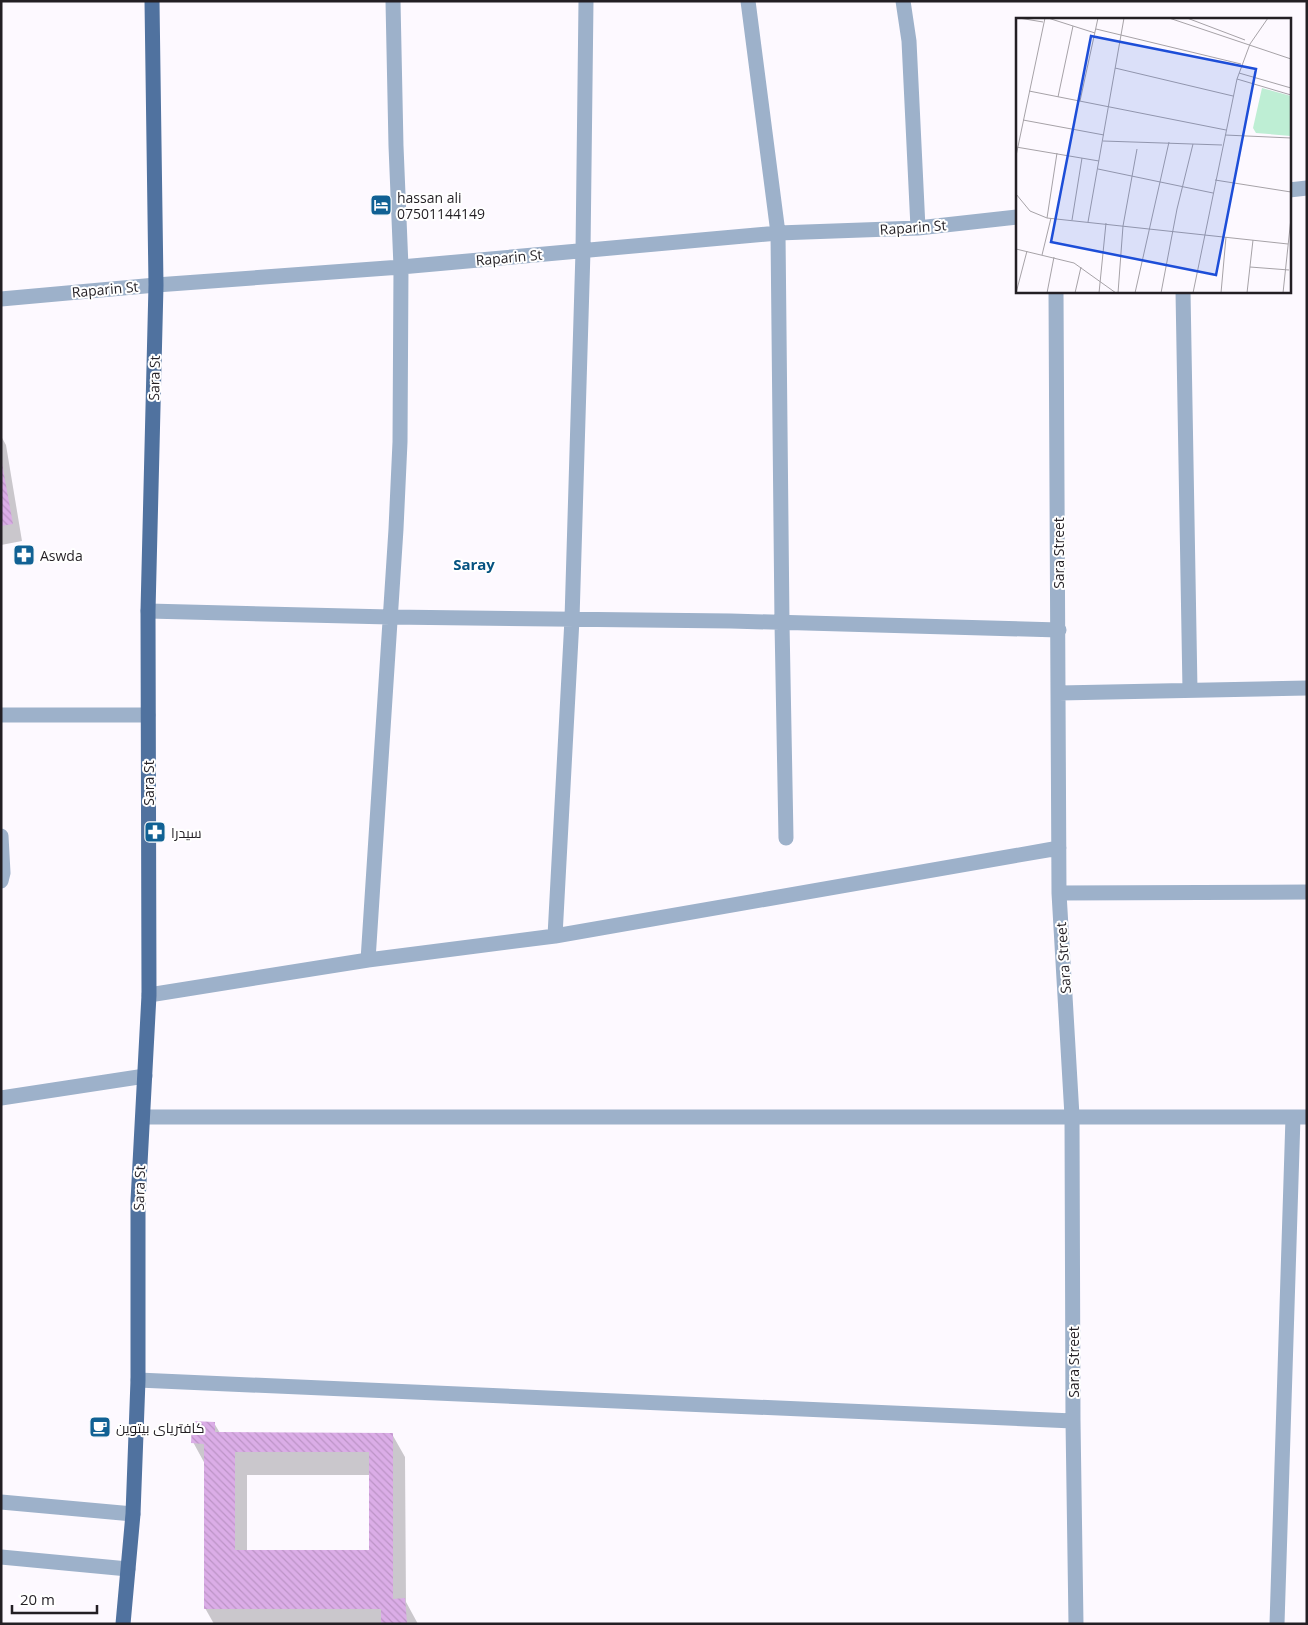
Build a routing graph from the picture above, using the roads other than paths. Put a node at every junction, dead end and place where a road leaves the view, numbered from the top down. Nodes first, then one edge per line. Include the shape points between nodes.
1 (152, 1) edge
2 (394, 1) edge
3 (586, 1) edge
4 (748, 1) edge
5 (903, 1) edge
6 (1307, 188) edge
7 (1290, 190) edge
8 (1016, 217) edge
9 (918, 228) junction
10 (778, 233) junction
11 (583, 251) junction
12 (401, 267) junction
13 (156, 285) junction
14 (1056, 292) edge
15 (1183, 292) edge
16 (1, 299) edge
17 (148, 611) junction
18 (390, 617) junction
19 (572, 619) junction
20 (782, 624) junction
21 (1059, 630) junction
22 (1307, 688) edge
23 (1190, 690) junction
24 (1059, 693) junction
25 (1, 715) edge
26 (148, 715) junction
27 (1, 836) edge
28 (786, 838) dead end
29 (1058, 848) junction
30 (1, 881) edge
31 (1307, 892) edge
32 (1059, 893) junction
33 (555, 936) junction
34 (368, 960) junction
35 (149, 995) junction
36 (145, 1076) junction
37 (1, 1098) edge
38 (1072, 1116) junction
39 (142, 1117) junction
40 (1300, 1117) edge
41 (138, 1380) junction
42 (1073, 1422) junction
43 (1, 1502) edge
44 (133, 1514) junction
45 (1, 1557) edge
46 (128, 1569) junction
47 (122, 1624) edge
48 (1076, 1624) edge
49 (1277, 1624) edge

1 - 13 main road, Sara St
2 - 12 street
3 - 11 street
4 - 10 street
5 - 9 street via 909,42
6 - 7 street
8 - 9 street, Raparin St
9 - 10 street, Raparin St
10 - 11 street, Raparin St
10 - 20 street
11 - 12 street, Raparin St
11 - 19 street
12 - 13 street, Raparin St
12 - 18 street via 400,442
13 - 16 street, Raparin St
13 - 17 main road, Sara St
14 - 21 street, Sara Street
15 - 23 street
17 - 18 street
17 - 26 main road, Sara St
18 - 19 street
18 - 34 street
19 - 20 street
19 - 33 street
20 - 21 street
20 - 28 street
21 - 24 street, Sara Street
22 - 23 street
23 - 24 street
24 - 29 street, Sara Street
25 - 26 street
26 - 35 main road, Sara St
27 - 30 street
29 - 32 street, Sara Street
29 - 33 street
31 - 32 street
32 - 38 street, Sara Street
33 - 34 street
34 - 35 street
35 - 36 main road, Sara St
36 - 37 street
36 - 39 main road, Sara St
38 - 39 street
38 - 40 street
38 - 42 street, Sara Street
39 - 41 main road, Sara St via 138,1201
40 - 49 street
41 - 42 street
41 - 44 main road, Sara St
42 - 48 street, Sara Street
43 - 44 street
44 - 46 main road, Sara St
45 - 46 street
46 - 47 main road, Sara St

